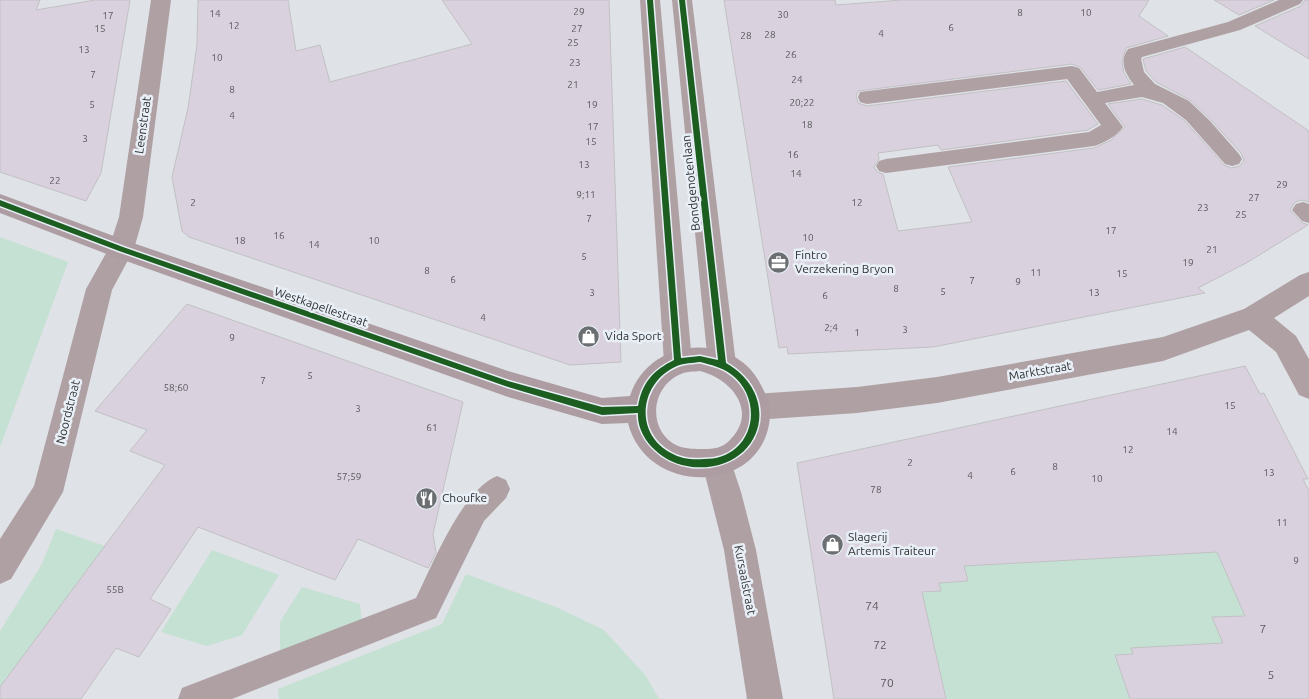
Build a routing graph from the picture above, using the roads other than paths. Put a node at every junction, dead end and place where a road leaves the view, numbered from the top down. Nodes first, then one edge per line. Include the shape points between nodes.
1 (161, 0) edge
2 (650, 0) edge
3 (682, 0) edge
4 (1294, 0) edge
5 (1152, 92) junction
6 (867, 97) dead end
7 (1092, 100) junction
8 (1232, 159) dead end
9 (886, 166) dead end
10 (0, 203) edge
11 (121, 249) junction
12 (1309, 283) edge
13 (1253, 317) junction
14 (678, 362) junction
15 (722, 364) junction
16 (1309, 386) edge
17 (756, 407) junction
18 (640, 410) junction
19 (718, 463) junction
20 (496, 489) dead end
21 (0, 568) edge
22 (193, 699) edge
23 (765, 699) edge

1 - 11 street, Leenstraat via 131,217
2 - 14 street, Bondgenotenlaan
3 - 15 street, Bondgenotenlaan
4 - 5 lane via 1234,26 1134,53 1134,71
5 - 7 lane via 1140,91
5 - 8 lane via 1188,109
6 - 7 lane via 1072,72
7 - 9 lane via 1113,127 1094,139
10 - 11 street, Westkapellestraat
11 - 18 street, Westkapellestraat via 508,384 602,411
11 - 21 street, Noordstraat via 98,288 48,492
12 - 13 street, Marktstraat
13 - 16 street via 1286,344
13 - 17 street, Marktstraat via 1163,349 937,390
14 - 15 street via 700,359
14 - 18 street via 659,373 646,389
15 - 17 street via 738,374 750,389
17 - 19 street via 754,430 740,450
18 - 19 street via 646,434 664,453 690,464
19 - 23 street, Kursaalstraat via 751,609
20 - 22 lane via 475,512 426,608

